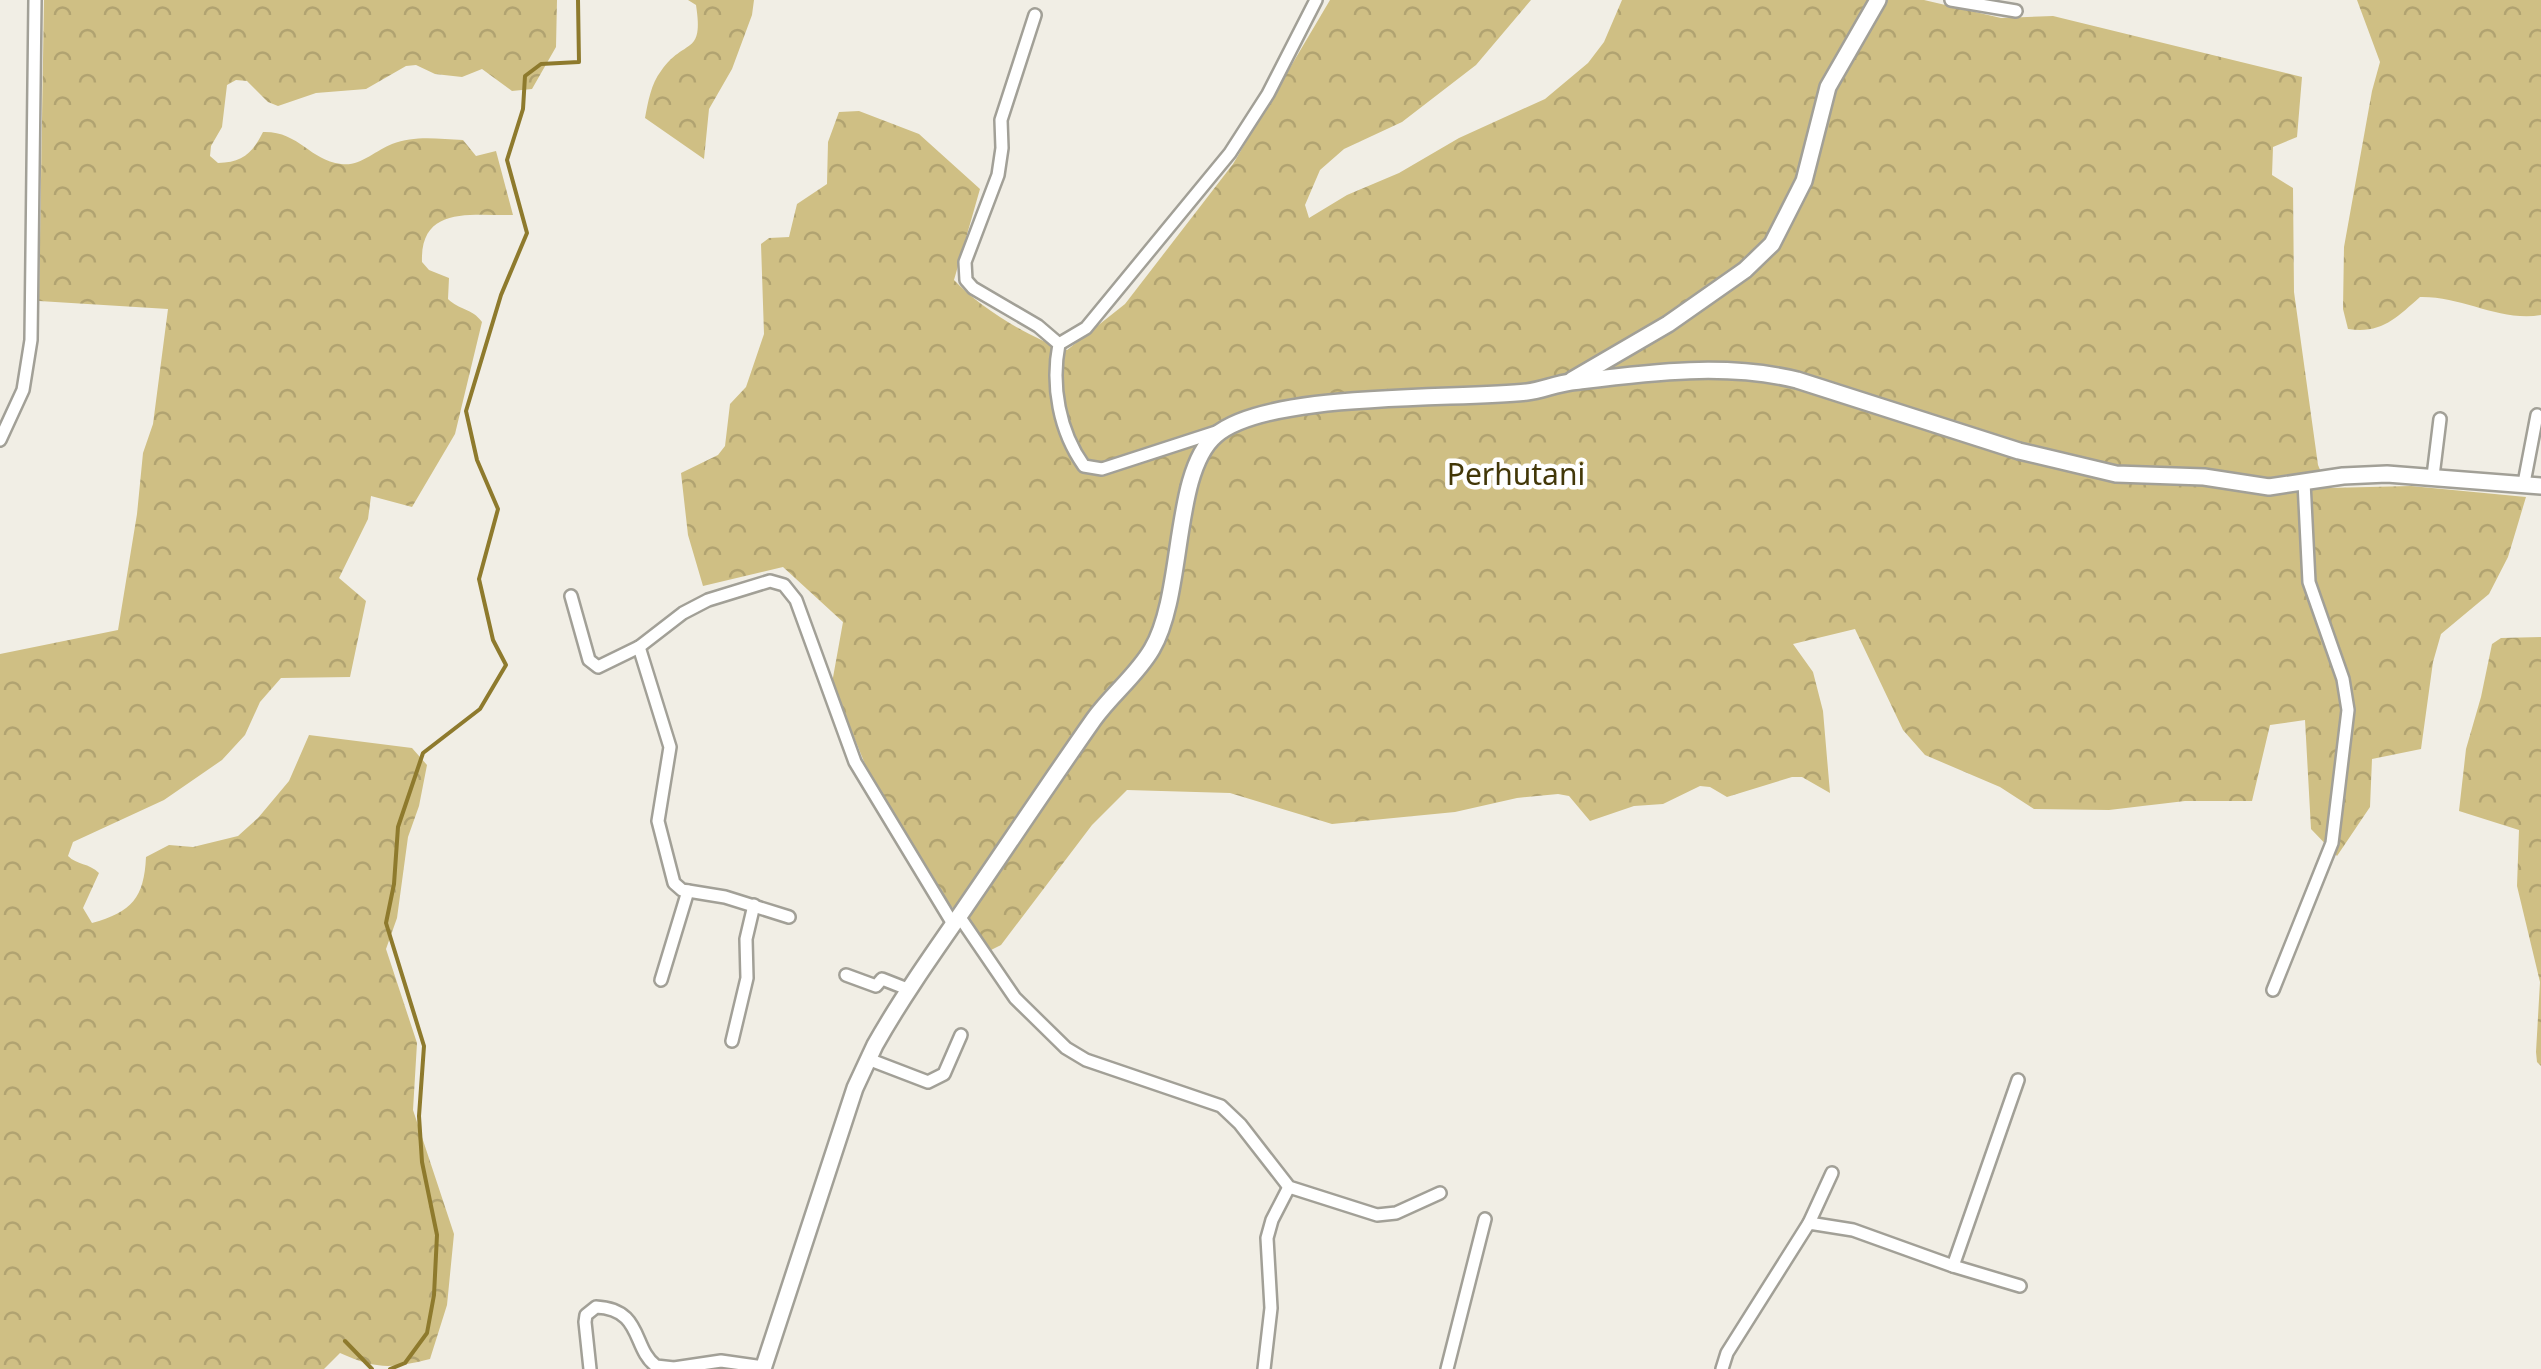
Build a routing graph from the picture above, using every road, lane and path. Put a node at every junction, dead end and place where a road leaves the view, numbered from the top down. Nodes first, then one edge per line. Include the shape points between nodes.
1 (35, 0) edge
2 (1316, 0) edge
3 (1878, 0) edge
4 (1951, 0) edge
5 (2016, 11) dead end
6 (1035, 15) dead end
7 (1059, 344) junction
8 (1566, 383) junction
9 (2537, 415) dead end
10 (2440, 419) dead end
11 (1220, 431) junction
12 (0, 440) edge
13 (2432, 476) junction
14 (2304, 482) junction
15 (2532, 485) edge
16 (571, 596) dead end
17 (639, 647) junction
18 (688, 891) junction
19 (754, 905) junction
20 (789, 918) dead end
21 (956, 920) junction
22 (846, 975) dead end
23 (661, 980) dead end
24 (910, 990) junction
25 (2273, 990) dead end
26 (962, 1035) dead end
27 (732, 1042) dead end
28 (868, 1060) junction
29 (2018, 1080) dead end
30 (1832, 1173) dead end
31 (1289, 1187) junction
32 (1440, 1193) dead end
33 (1485, 1218) dead end
34 (1808, 1223) junction
35 (1954, 1266) junction
36 (2020, 1286) dead end
37 (764, 1368) edge
38 (590, 1369) edge
39 (1264, 1369) edge
40 (1447, 1369) edge
41 (1722, 1369) edge

1 - 12 street via 31,340 23,390
2 - 7 street via 1230,154 1086,328
3 - 8 street via 1828,86 1794,204 1761,258 1668,324
4 - 5 street
6 - 7 street via 1002,120 998,176 964,272 973,288
7 - 11 street via 1056,399 1084,466 1102,469
8 - 11 street via 1317,404 1246,418
8 - 14 street via 1766,372 2018,452 2101,471 2269,486
9 - 15 street
10 - 13 street
11 - 21 street via 1194,468 1171,599 1152,649 1107,701
13 - 14 street via 2363,474
13 - 15 street
14 - 25 street via 2310,582 2348,710 2332,843
16 - 17 street via 592,665
17 - 18 street via 670,747 658,828 674,884
17 - 21 street via 708,600 770,581 784,585 796,600 855,762
18 - 19 street
18 - 23 street
19 - 20 street
19 - 27 street
21 - 24 street
21 - 31 street via 1016,998 1066,1048 1221,1106
22 - 24 street via 870,987 882,979
24 - 28 street
26 - 28 street via 944,1074 928,1082
28 - 37 street
29 - 35 street
30 - 34 street
31 - 32 street via 1387,1215
31 - 39 street via 1267,1238 1272,1308
33 - 40 street
34 - 35 street via 1853,1230
34 - 41 street
35 - 36 street
37 - 38 street via 721,1361 656,1366 632,1324 596,1307 585,1322

